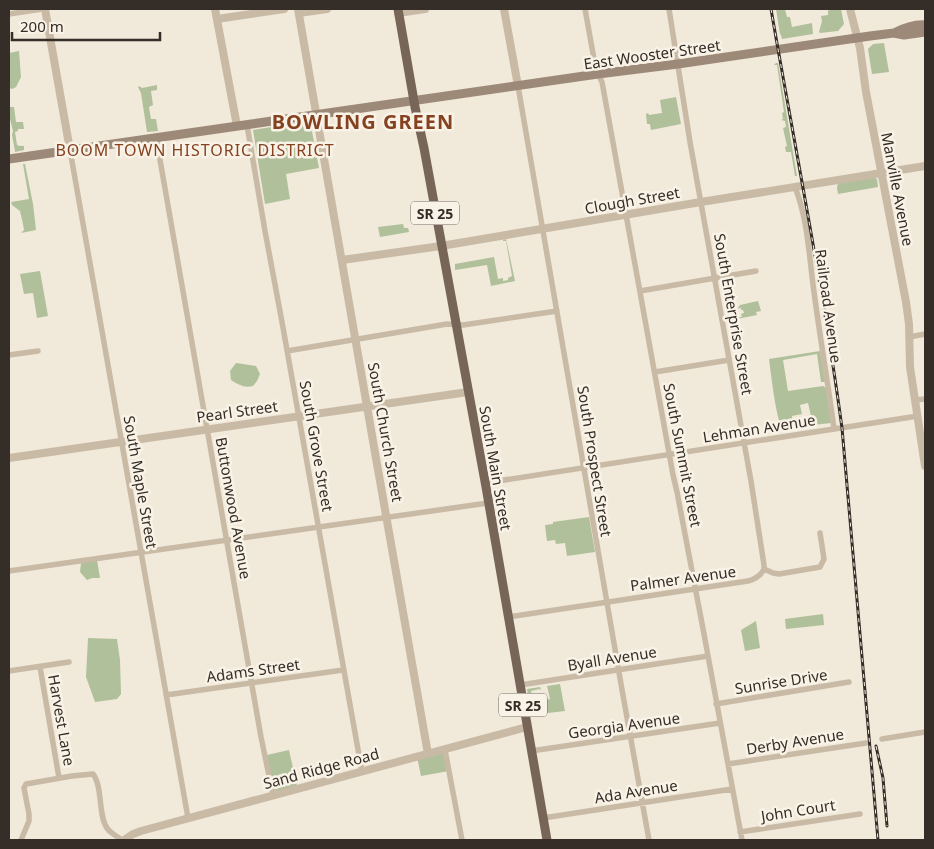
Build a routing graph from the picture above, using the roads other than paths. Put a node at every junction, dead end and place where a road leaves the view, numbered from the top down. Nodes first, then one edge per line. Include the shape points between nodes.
1 (44, 9) edge
2 (215, 9) edge
3 (284, 9) edge
4 (327, 9) edge
5 (425, 9) edge
6 (504, 9) edge
7 (585, 9) edge
8 (669, 9) edge
9 (850, 9) edge
10 (299, 11) edge
11 (398, 11) edge
12 (9, 14) edge
13 (217, 19) junction
14 (925, 25) edge
15 (925, 32) edge
16 (894, 33) junction
17 (857, 38) junction
18 (678, 64) junction
19 (598, 74) junction
20 (518, 86) junction
21 (414, 102) junction
22 (318, 115) junction
23 (248, 125) junction
24 (237, 126) junction
25 (156, 137) junction
26 (70, 150) junction
27 (9, 159) edge
28 (925, 166) edge
29 (881, 172) junction
30 (795, 187) junction
31 (701, 202) junction
32 (626, 215) junction
33 (543, 228) junction
34 (441, 246) junction
35 (342, 260) junction
36 (756, 271) dead end
37 (714, 278) junction
38 (640, 291) junction
39 (557, 311) junction
40 (456, 324) junction
41 (925, 334) edge
42 (909, 337) junction
43 (356, 340) junction
44 (38, 351) dead end
45 (287, 351) junction
46 (9, 355) edge
47 (729, 360) junction
48 (654, 372) junction
49 (468, 392) junction
50 (925, 399) edge
51 (915, 400) junction
52 (367, 406) junction
53 (918, 416) junction
54 (298, 417) junction
55 (207, 429) junction
56 (834, 429) junction
57 (122, 442) junction
58 (744, 443) junction
59 (669, 454) junction
60 (9, 458) edge
61 (925, 466) edge
62 (584, 467) junction
63 (485, 483) junction
64 (488, 503) junction
65 (386, 518) junction
66 (318, 527) junction
67 (820, 533) dead end
68 (226, 539) junction
69 (141, 552) junction
70 (764, 569) junction
71 (9, 571) edge
72 (695, 590) junction
73 (607, 602) junction
74 (508, 617) junction
75 (708, 656) junction
76 (68, 662) dead end
77 (40, 667) junction
78 (619, 669) junction
79 (343, 670) junction
80 (9, 671) edge
81 (849, 682) dead end
82 (252, 683) junction
83 (520, 685) junction
84 (166, 695) junction
85 (716, 704) junction
86 (720, 723) junction
87 (527, 727) junction
88 (925, 732) edge
89 (631, 736) junction
90 (882, 739) dead end
91 (866, 743) dead end
92 (445, 750) junction
93 (531, 751) junction
94 (428, 754) junction
95 (728, 764) junction
96 (362, 772) junction
97 (59, 778) junction
98 (732, 789) junction
99 (273, 795) junction
100 (643, 803) junction
101 (860, 814) dead end
102 (188, 818) junction
103 (543, 818) junction
104 (740, 832) junction
105 (21, 840) edge
106 (123, 840) edge
107 (462, 840) edge
108 (547, 840) edge
109 (649, 840) edge
110 (742, 840) edge

1 - 12 street
1 - 26 street
2 - 13 street
3 - 13 street
4 - 10 street
5 - 11 street
6 - 20 street
7 - 19 street, South Summit Street
8 - 18 street, South Enterprise Street
9 - 17 street, Manville Avenue
10 - 22 street, South Church Street
11 - 21 main road, South Main Street
13 - 24 street
14 - 16 main road, East Wooster Street via 906,27
15 - 16 main road, East Wooster Street
16 - 17 main road, East Wooster Street
17 - 18 main road, East Wooster Street
17 - 29 street, Manville Avenue
18 - 19 main road, East Wooster Street
18 - 31 street, South Enterprise Street
19 - 20 main road, East Wooster Street
19 - 32 street, South Summit Street
20 - 21 main road, East Wooster Street
20 - 33 street, South Prospect Street
21 - 22 main road, East Wooster Street
21 - 34 main road, South Main Street / SR 25
22 - 23 main road, East Wooster Street
22 - 35 street, South Church Street
23 - 24 main road, East Wooster Street
23 - 45 street, South Grove Street
24 - 25 main road, East Wooster Street
25 - 26 main road, East Wooster Street
25 - 55 street, Buttonwood Avenue
26 - 27 main road, East Wooster Street
26 - 57 street, South Maple Street
28 - 29 street, Clough Street
29 - 30 street, Clough Street
29 - 42 street, Manville Avenue via 906,302
30 - 31 street, Clough Street
30 - 56 street, Railroad Avenue via 808,244
31 - 32 street, Clough Street
31 - 37 street, South Enterprise Street
32 - 33 street, Clough Street
32 - 38 street, South Summit Street
33 - 34 street, Clough Street
33 - 39 street, South Prospect Street
34 - 35 street, Clough Street
34 - 40 main road, South Main Street / SR 25
35 - 43 street, South Church Street
36 - 37 street
37 - 38 street
37 - 47 street, South Enterprise Street
38 - 48 street, South Summit Street
39 - 40 street
39 - 62 street, South Prospect Street
40 - 43 street
40 - 49 main road, South Main Street / SR 25
41 - 42 street
42 - 51 street, Manville Avenue
43 - 45 street
43 - 52 street, South Church Street
44 - 46 street
45 - 54 street, South Grove Street
47 - 48 street
47 - 58 street, South Enterprise Street
48 - 59 street, South Summit Street
49 - 52 street, Pearl Street
49 - 63 main road, South Main Street / SR 25
50 - 51 street
51 - 53 street, Manville Avenue
52 - 54 street, Pearl Street
52 - 65 street, South Church Street
53 - 56 street, Lehman Avenue
53 - 61 street, Manville Avenue
54 - 55 street, Pearl Street
54 - 66 street, South Grove Street
55 - 57 street, Pearl Street
55 - 68 street, Buttonwood Avenue
56 - 58 street, Lehman Avenue
57 - 60 street, Pearl Street
57 - 69 street, South Maple Street
58 - 59 street, Lehman Avenue
58 - 70 street, South Enterprise Street
59 - 62 street, Lehman Avenue
59 - 72 street, South Summit Street
62 - 63 street, Lehman Avenue
62 - 73 street, South Prospect Street
63 - 64 main road, South Main Street / SR 25
64 - 65 street
64 - 74 main road, South Main Street / SR 25
65 - 66 street
65 - 94 street, South Church Street
66 - 68 street
66 - 79 street, South Grove Street
67 - 70 street via 824,559 820,566 778,574
68 - 69 street
68 - 82 street, Buttonwood Avenue
69 - 71 street
69 - 84 street, South Maple Street
70 - 72 street, Palmer Avenue via 759,576 748,581
72 - 73 street, Palmer Avenue
72 - 75 street, South Summit Street
73 - 74 street, Palmer Avenue
73 - 78 street, South Prospect Street
74 - 83 main road, South Main Street / SR 25
75 - 78 street, Byall Avenue
75 - 85 street, South Summit Street
76 - 77 street
77 - 80 street
77 - 97 street, Harvest Lane
78 - 83 street, Byall Avenue
78 - 89 street, South Prospect Street
79 - 82 street, Adams Street
79 - 96 street, South Grove Street
81 - 85 street, Sunrise Drive
82 - 84 street, Adams Street
82 - 99 street, Buttonwood Avenue
83 - 87 main road, South Main Street / SR 25
84 - 102 street, South Maple Street
85 - 86 street, South Summit Street
86 - 89 street, Georgia Avenue
86 - 95 street, South Summit Street
87 - 92 street, Sand Ridge Road
87 - 93 main road, South Main Street / SR 25
88 - 90 street
89 - 93 street, Georgia Avenue
89 - 100 street, South Prospect Street
91 - 95 street, Derby Avenue
92 - 94 street, Sand Ridge Road
92 - 107 street
93 - 103 main road, South Main Street / SR 25
94 - 96 street, Sand Ridge Road
95 - 98 street, South Summit Street
96 - 99 street, Sand Ridge Road
97 - 105 street via 26,784 29,821
97 - 106 street via 93,774 104,824
98 - 100 street, Ada Avenue
98 - 104 street, South Summit Street
99 - 102 street, Sand Ridge Road
100 - 103 street, Ada Avenue
100 - 109 street, South Prospect Street
101 - 104 street, John Court
102 - 106 street, Sand Ridge Road via 141,831
103 - 108 main road, South Main Street / SR 25
104 - 110 street, South Summit Street

